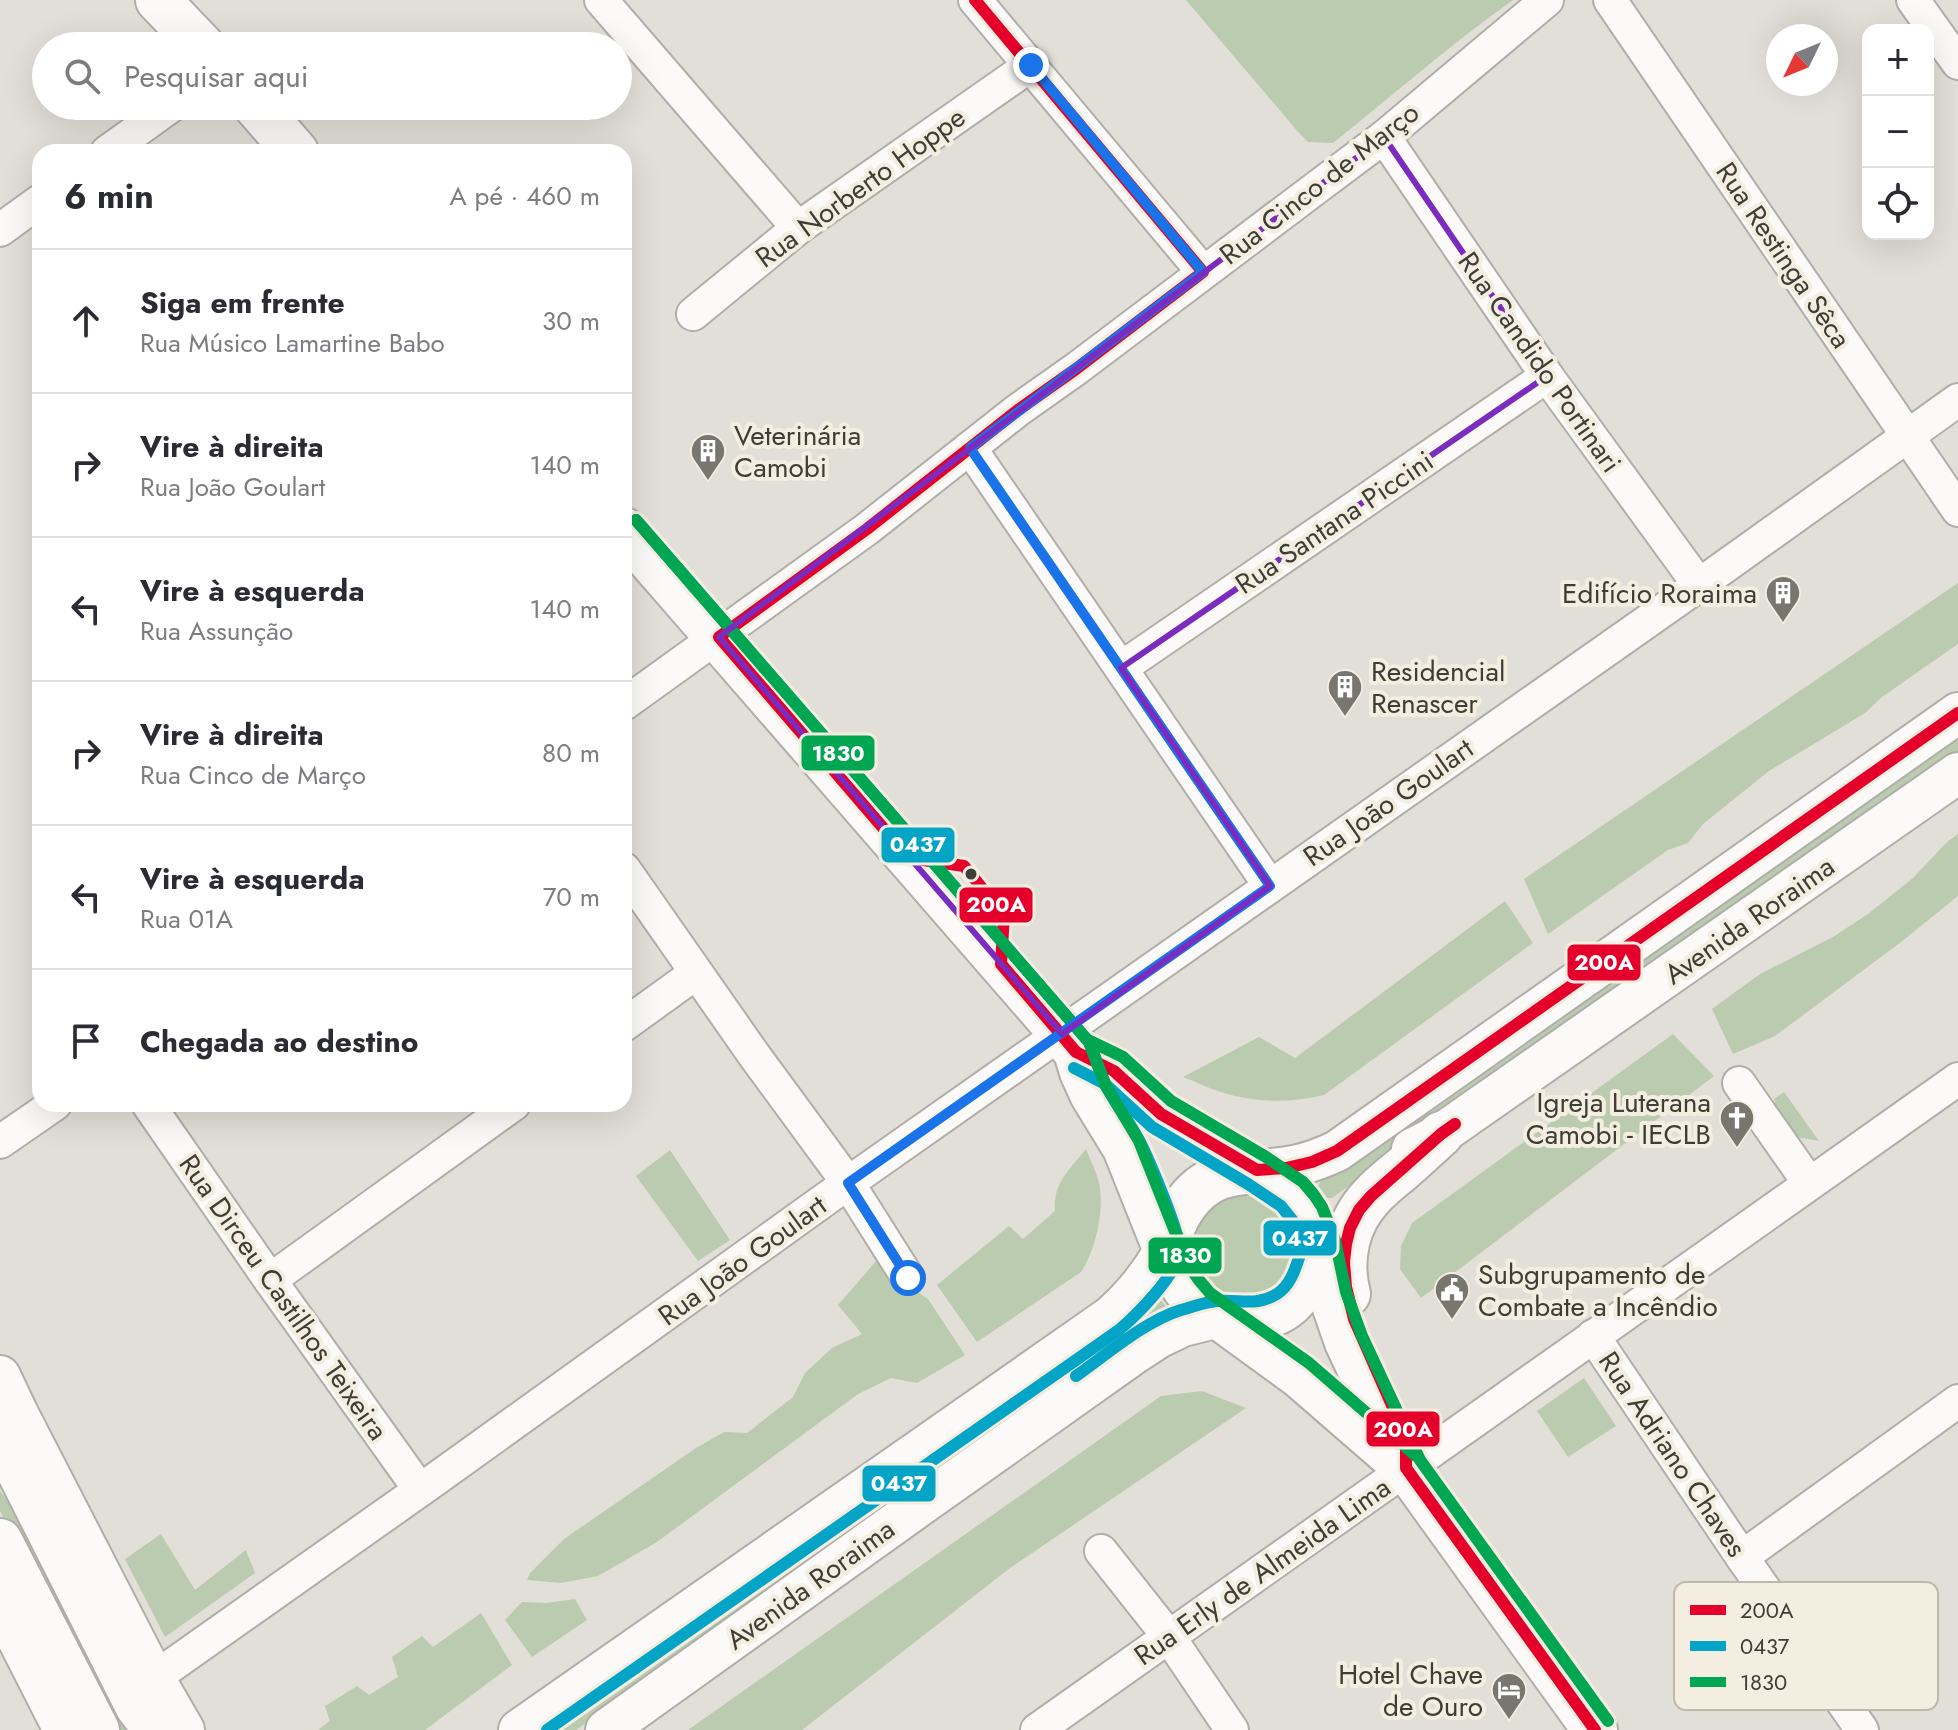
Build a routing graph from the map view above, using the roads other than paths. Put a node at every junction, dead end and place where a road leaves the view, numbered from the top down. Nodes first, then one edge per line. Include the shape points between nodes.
1 (158, 0) edge
2 (601, 0) edge
3 (975, 0) edge
4 (1547, 0) edge
5 (1610, 0) edge
6 (1913, 0) edge
7 (189, 32) edge
8 (629, 32) edge
9 (632, 36) edge
10 (1958, 63) edge
11 (1031, 65) junction
12 (152, 120) edge
13 (268, 120) edge
14 (1384, 137) junction
15 (118, 144) edge
16 (289, 144) edge
17 (32, 207) edge
18 (798, 228) junction
19 (0, 230) edge
20 (1203, 272) junction
21 (693, 314) dead end
22 (1547, 376) junction
23 (1958, 400) edge
24 (1908, 435) junction
25 (970, 448) junction
26 (1958, 510) edge
27 (632, 539) edge
28 (1699, 585) junction
29 (719, 637) junction
30 (1121, 668) junction
31 (632, 698) edge
32 (1958, 713) edge
33 (1958, 773) edge
34 (632, 881) edge
35 (1270, 886) junction
36 (696, 973) junction
37 (632, 1019) edge
38 (1069, 1043) junction
39 (1958, 1079) edge
40 (1739, 1083) dead end
41 (43, 1112) edge
42 (154, 1112) edge
43 (503, 1112) edge
44 (1441, 1134) junction
45 (0, 1142) edge
46 (1257, 1170) junction
47 (848, 1183) junction
48 (1809, 1183) junction
49 (1320, 1245) junction
50 (1165, 1249) junction
51 (908, 1278) dead end
52 (270, 1280) junction
53 (1219, 1317) junction
54 (1593, 1336) junction
55 (0, 1376) edge
56 (1958, 1401) edge
57 (0, 1434) edge
58 (1406, 1468) junction
59 (420, 1490) junction
60 (0, 1541) edge
61 (1101, 1551) dead end
62 (1742, 1557) junction
63 (1759, 1582) edge
64 (0, 1604) edge
65 (1169, 1637) junction
66 (154, 1678) junction
67 (1848, 1710) edge
68 (64, 1730) edge
69 (97, 1730) edge
70 (156, 1730) edge
71 (184, 1730) edge
72 (519, 1730) edge
73 (606, 1730) edge
74 (1037, 1730) edge
75 (1232, 1730) edge
76 (1595, 1730) edge
77 (1862, 1730) edge

1 - 7 highway
2 - 8 street
3 - 11 street
4 - 14 street, Rua Cinco de Março
5 - 24 street, Rua Restinga Sêca
6 - 10 street
9 - 18 street
11 - 18 street, Rua Norberto Hoppe
11 - 20 street
12 - 15 street
13 - 16 highway
14 - 20 street, Rua Cinco de Março
14 - 22 street, Rua Candido Portinari
17 - 19 street
18 - 21 street, Rua Norberto Hoppe
20 - 25 street, Rua Cinco de Março
22 - 28 street, Rua Candido Portinari
22 - 30 street, Rua Santana Piccini
23 - 24 street, Rua João Goulart
24 - 26 street, Rua Restinga Sêca
24 - 28 street, Rua João Goulart
25 - 29 street, Rua Cinco de Março
25 - 30 street
27 - 29 highway
28 - 35 street, Rua João Goulart
29 - 31 street, Rua Cinco de Março
29 - 38 highway
30 - 35 street
32 - 46 main road, Avenida Roraima via 1337,1151 1312,1162
33 - 44 main road, Avenida Roraima
34 - 36 street
35 - 38 street, Rua João Goulart
36 - 37 street
36 - 47 street
38 - 46 highway via 1114,1071 1161,1114
38 - 47 street, Rua João Goulart
38 - 50 highway via 1125,1148
39 - 48 street, Rua Erly de Almeida Lima
40 - 48 street
41 - 45 street
42 - 52 street, Rua Dirceu Castilhos Teixeira
43 - 52 street
44 - 49 main road, Avenida Roraima via 1379,1169 1345,1203
44 - 58 highway via 1359,1210 1344,1262 1354,1319 1406,1437
46 - 49 highway via 1301,1204
46 - 50 highway via 1223,1176 1196,1191 1172,1226
47 - 51 street
47 - 59 street, Rua João Goulart
48 - 54 street, Rua Erly de Almeida Lima
49 - 53 highway via 1300,1295 1287,1307 1251,1319
49 - 58 highway via 1347,1342
50 - 53 highway via 1185,1289
50 - 72 main road, Avenida Roraima via 1143,1283 1110,1317
52 - 59 street, Rua Dirceu Castilhos Teixeira
53 - 58 highway via 1300,1376
53 - 73 main road, Avenida Roraima via 1183,1326 1135,1353
54 - 58 street, Rua Erly de Almeida Lima
54 - 62 street, Rua Adriano Chaves
55 - 66 main road
56 - 62 street
57 - 70 highway via 138,1707
58 - 65 street, Rua Erly de Almeida Lima
58 - 76 highway
59 - 66 street, Rua João Goulart
60 - 69 highway
61 - 65 street
62 - 63 street, Rua Adriano Chaves
64 - 68 main road
65 - 74 street, Rua Erly de Almeida Lima
65 - 75 street
66 - 71 main road
67 - 77 street, Rua Adriano Chaves

